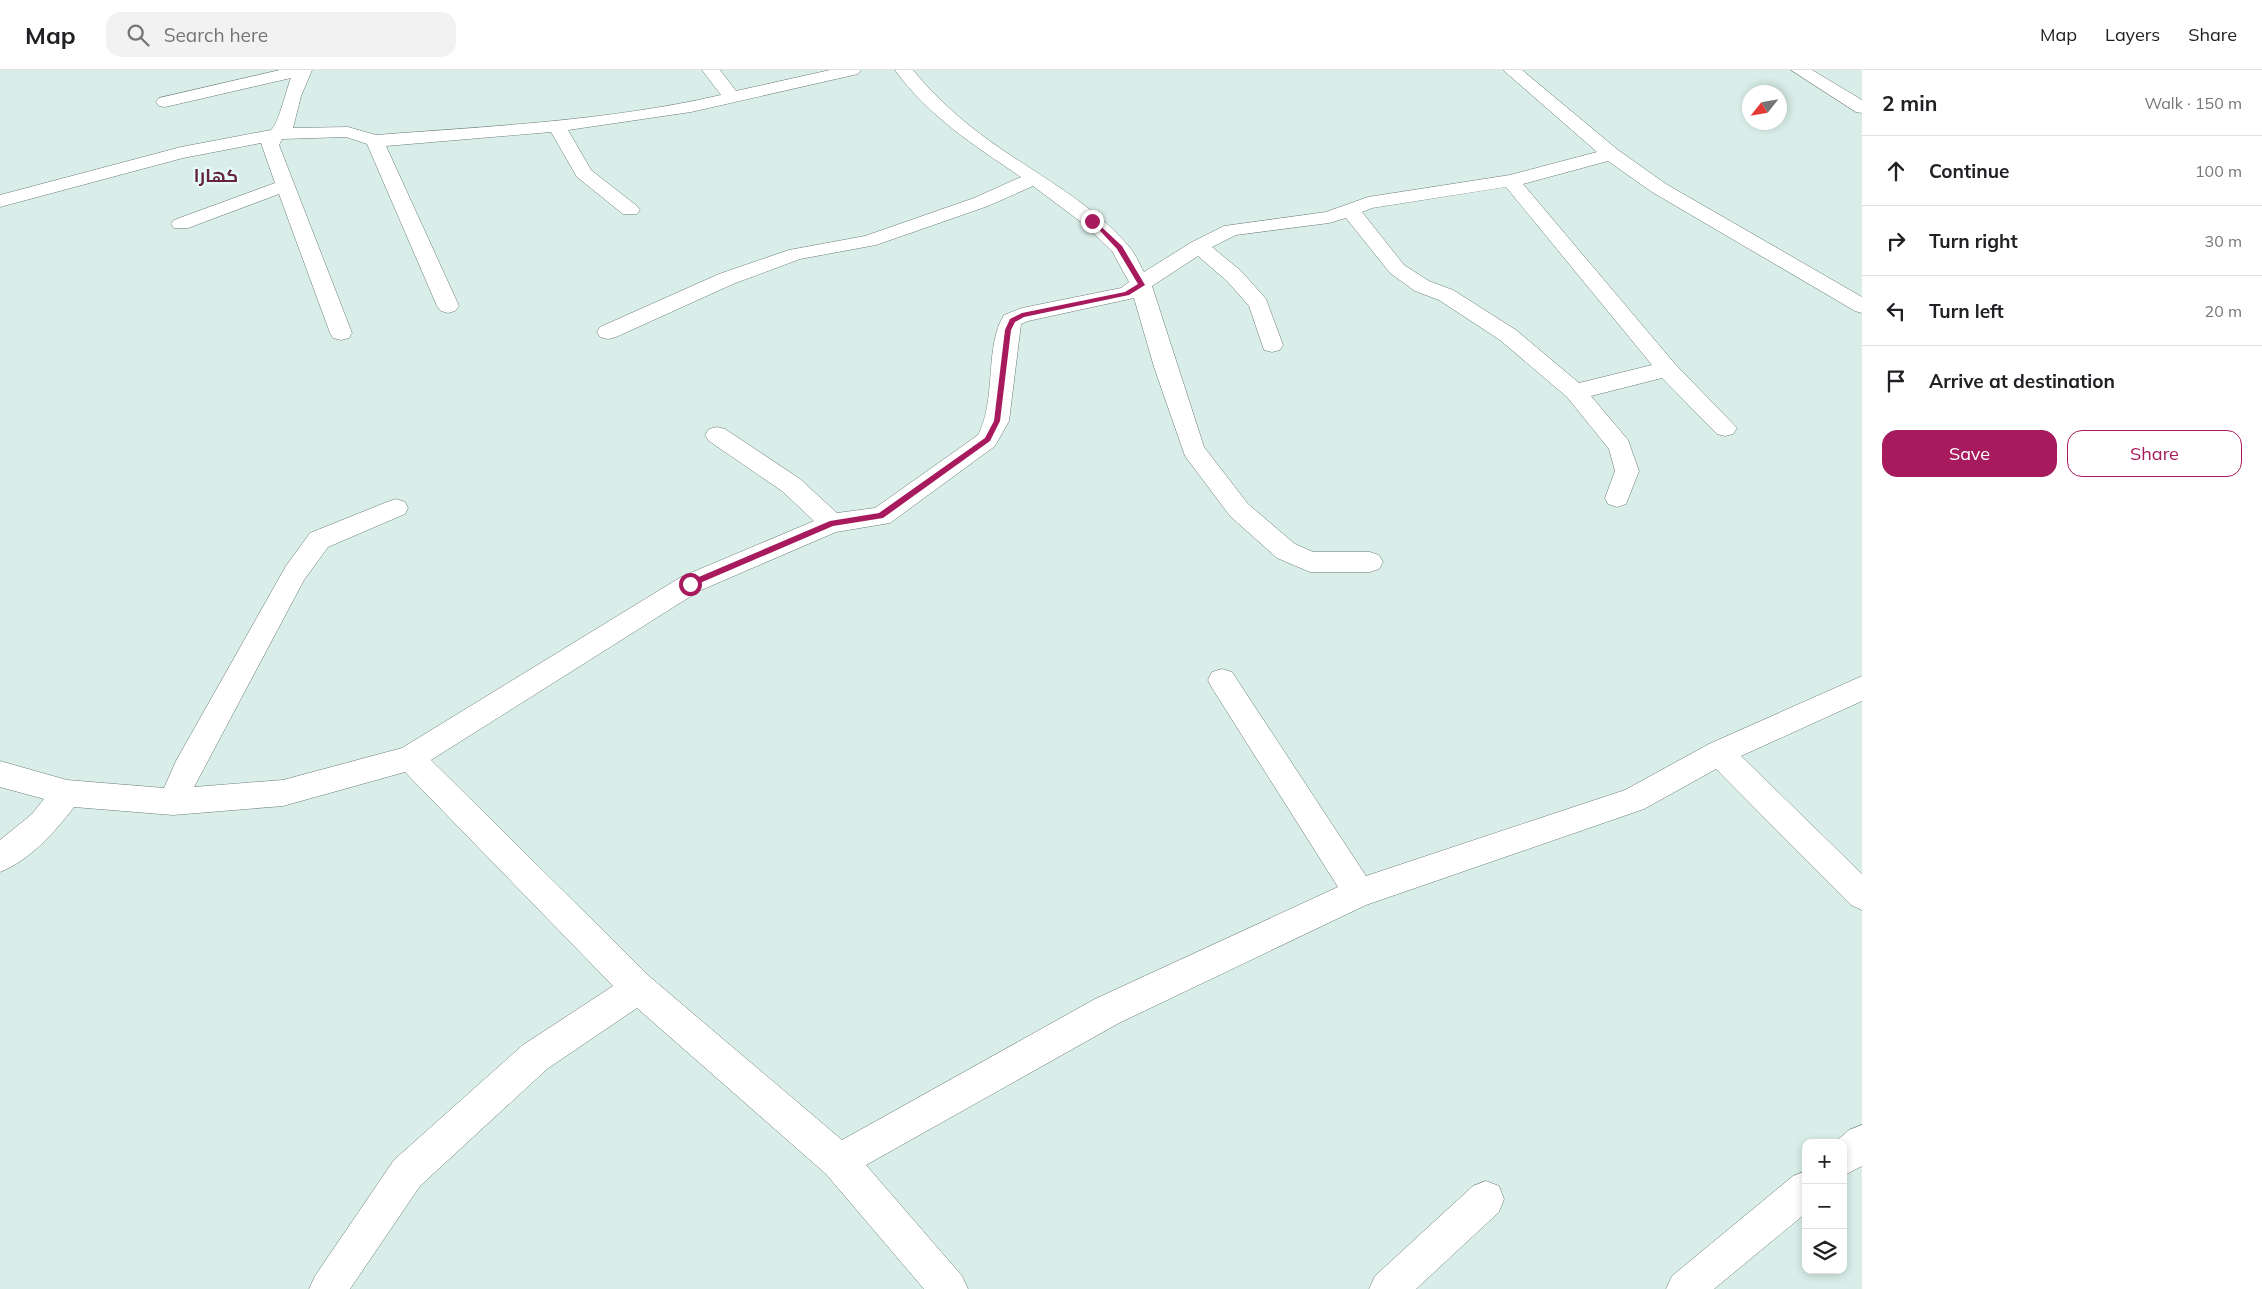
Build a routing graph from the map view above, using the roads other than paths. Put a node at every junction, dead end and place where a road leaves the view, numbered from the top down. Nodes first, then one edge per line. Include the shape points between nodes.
1 (303, 70) edge
2 (711, 70) edge
3 (852, 70) edge
4 (904, 70) edge
5 (1512, 70) edge
6 (1800, 70) edge
7 (731, 96) junction
8 (165, 102) dead end
9 (1862, 108) edge
10 (557, 126) junction
11 (279, 134) junction
12 (374, 141) junction
13 (1611, 154) junction
14 (1035, 178) junction
15 (1511, 181) junction
16 (286, 185) junction
17 (0, 201) edge
18 (630, 210) dead end
19 (1350, 210) junction
20 (181, 224) dead end
21 (1199, 246) junction
22 (1142, 285) junction
23 (448, 306) dead end
24 (1862, 306) edge
25 (608, 332) dead end
26 (341, 333) dead end
27 (1272, 345) dead end
28 (1667, 370) junction
29 (1576, 392) junction
30 (1725, 428) dead end
31 (717, 435) dead end
32 (1617, 498) dead end
33 (396, 508) dead end
34 (832, 523) junction
35 (1370, 562) dead end
36 (1222, 680) dead end
37 (1862, 688) edge
38 (1719, 753) junction
39 (410, 758) junction
40 (0, 774) edge
41 (67, 793) junction
42 (173, 802) junction
43 (0, 858) edge
44 (1359, 893) junction
45 (1862, 895) edge
46 (638, 988) junction
47 (1862, 1143) edge
48 (1847, 1155) edge
49 (839, 1161) junction
50 (1802, 1192) edge
51 (1486, 1199) dead end
52 (328, 1289) edge
53 (949, 1289) edge
54 (1388, 1289) edge
55 (1685, 1289) edge

1 - 8 street
1 - 11 street via 292,96 285,127
2 - 7 street
3 - 7 street
4 - 14 street via 926,97 965,131
5 - 13 street
6 - 9 street
7 - 10 street via 691,107
10 - 12 street
10 - 18 street via 584,173
11 - 12 street via 348,132
11 - 16 street via 270,144
11 - 17 street via 181,153
12 - 23 street
13 - 15 street
13 - 24 street via 1659,188
14 - 22 street via 1092,221 1120,248
14 - 25 street via 982,202 869,241 787,257 726,279
15 - 19 street via 1368,203
15 - 28 street
16 - 20 street
16 - 26 street
19 - 21 street via 1330,217 1231,230
19 - 29 street via 1397,268 1508,335
21 - 22 street
21 - 27 street via 1234,276 1259,304
22 - 34 street via 1127,293 1022,315 1012,320 997,421 987,440 881,516
22 - 35 street via 1193,450 1239,510 1286,551 1310,562
28 - 29 street
28 - 30 street
29 - 32 street via 1620,446 1628,471
31 - 34 street via 791,485
33 - 42 street via 319,540 290,581 186,770
34 - 39 street via 690,584
36 - 44 street
37 - 38 street
38 - 44 street via 1634,800
38 - 45 street
39 - 42 street via 283,793
39 - 46 street
40 - 41 street
41 - 42 street
41 - 43 street via 43,824
44 - 49 street via 1107,1011
46 - 49 street
46 - 52 street via 535,1056 407,1173
47 - 48 street
49 - 53 street
50 - 55 street
51 - 54 street

